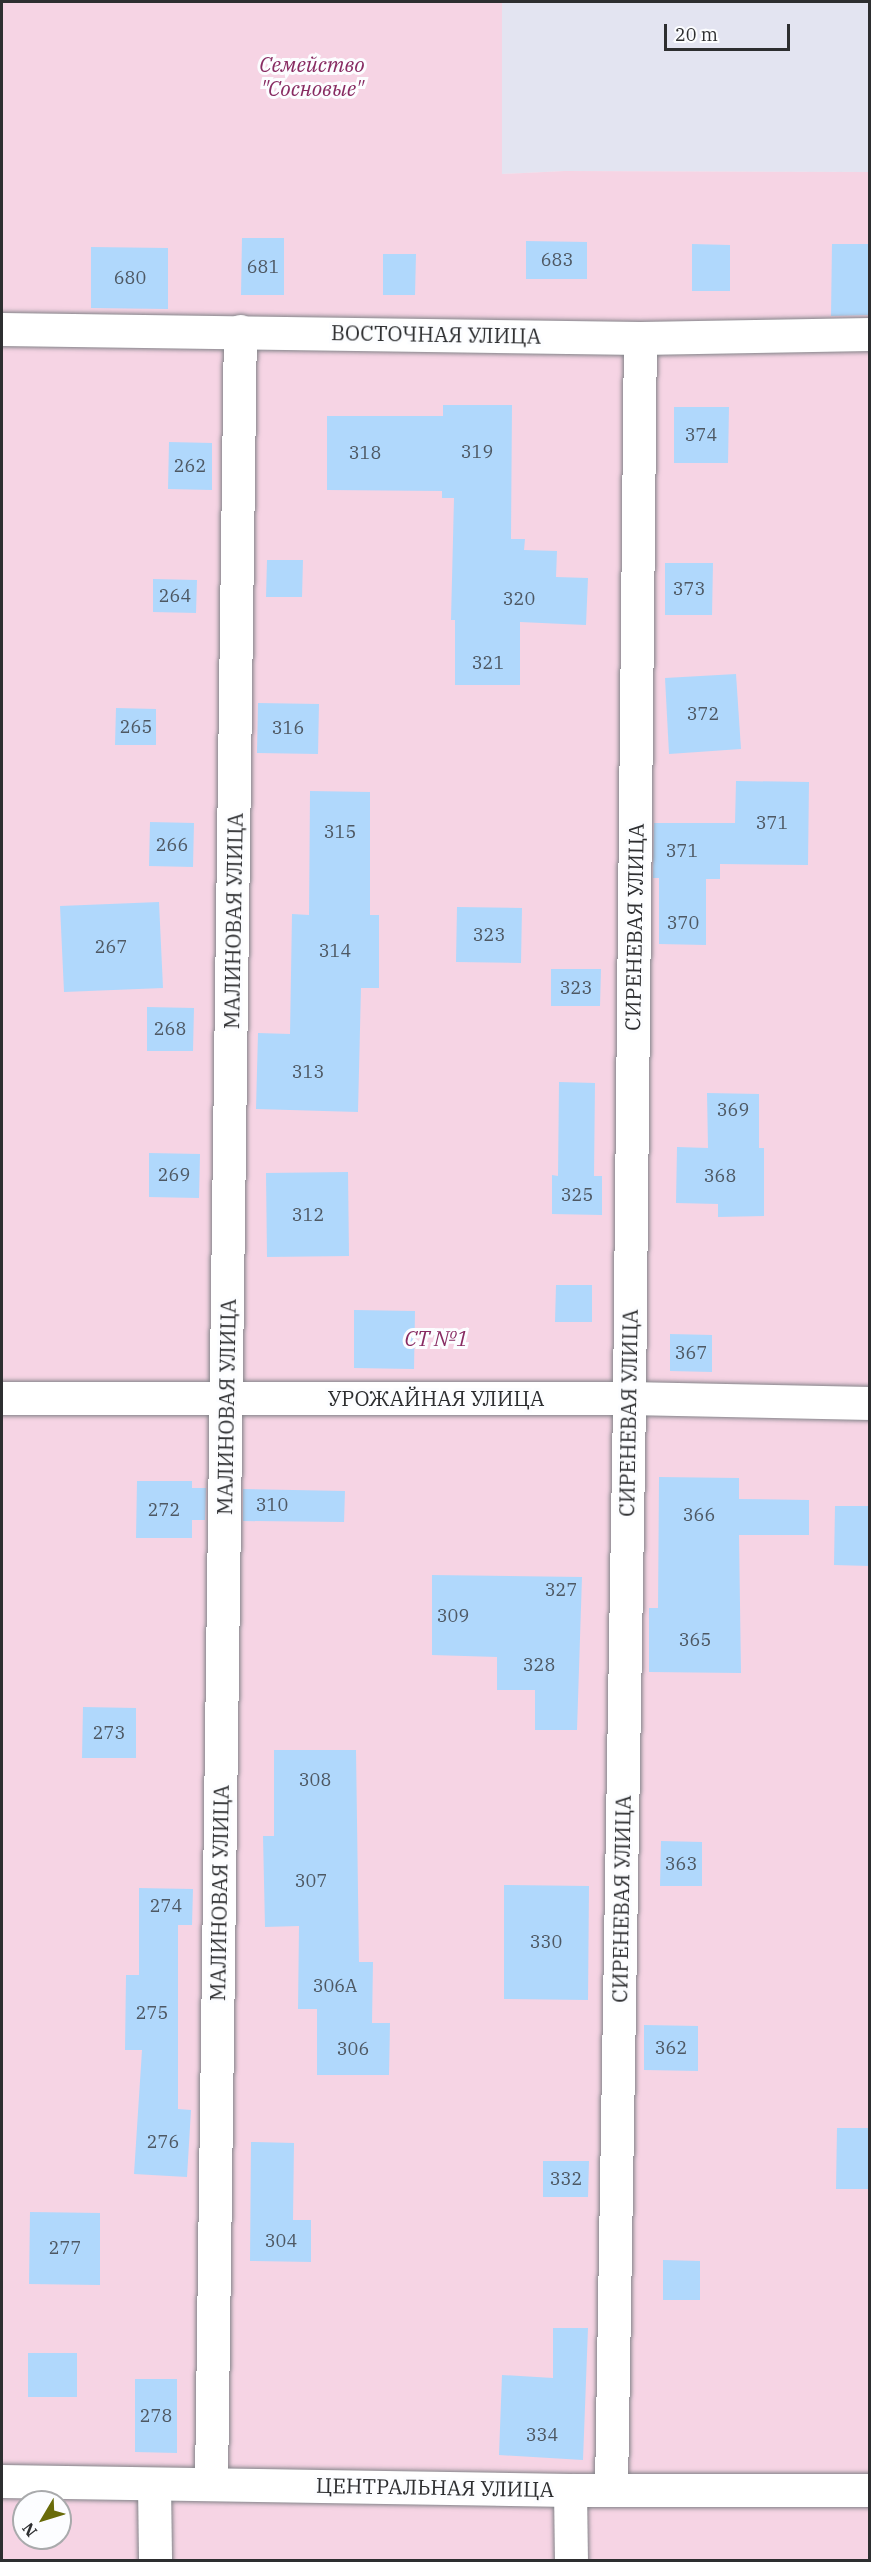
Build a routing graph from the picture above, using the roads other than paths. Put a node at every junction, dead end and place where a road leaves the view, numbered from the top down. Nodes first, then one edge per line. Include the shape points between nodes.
1 (2, 329) edge
2 (240, 331) junction
3 (870, 334) edge
4 (640, 338) junction
5 (226, 1397) junction
6 (2, 1398) edge
7 (629, 1398) junction
8 (870, 1403) edge
9 (2, 2481) edge
10 (211, 2483) junction
11 (154, 2485) junction
12 (611, 2488) junction
13 (570, 2490) junction
14 (870, 2490) edge
15 (155, 2560) edge
16 (571, 2560) edge

1 - 2 street, ВОСТОЧНАЯ УЛИЦА
2 - 4 street, ВОСТОЧНАЯ УЛИЦА
2 - 5 street, МАЛИНОВАЯ УЛИЦА
3 - 4 street, ВОСТОЧНАЯ УЛИЦА
4 - 7 street, СИРЕНЕВАЯ УЛИЦА
5 - 6 street, УРОЖАЙНАЯ УЛИЦА
5 - 7 street, УРОЖАЙНАЯ УЛИЦА
5 - 10 street, МАЛИНОВАЯ УЛИЦА
7 - 8 street, УРОЖАЙНАЯ УЛИЦА
7 - 12 street, СИРЕНЕВАЯ УЛИЦА
9 - 11 street, ЦЕНТРАЛЬНАЯ УЛИЦА
10 - 11 street, ЦЕНТРАЛЬНАЯ УЛИЦА
10 - 13 street, ЦЕНТРАЛЬНАЯ УЛИЦА
11 - 15 street
12 - 13 street, ЦЕНТРАЛЬНАЯ УЛИЦА
12 - 14 street, ЦЕНТРАЛЬНАЯ УЛИЦА
13 - 16 street

